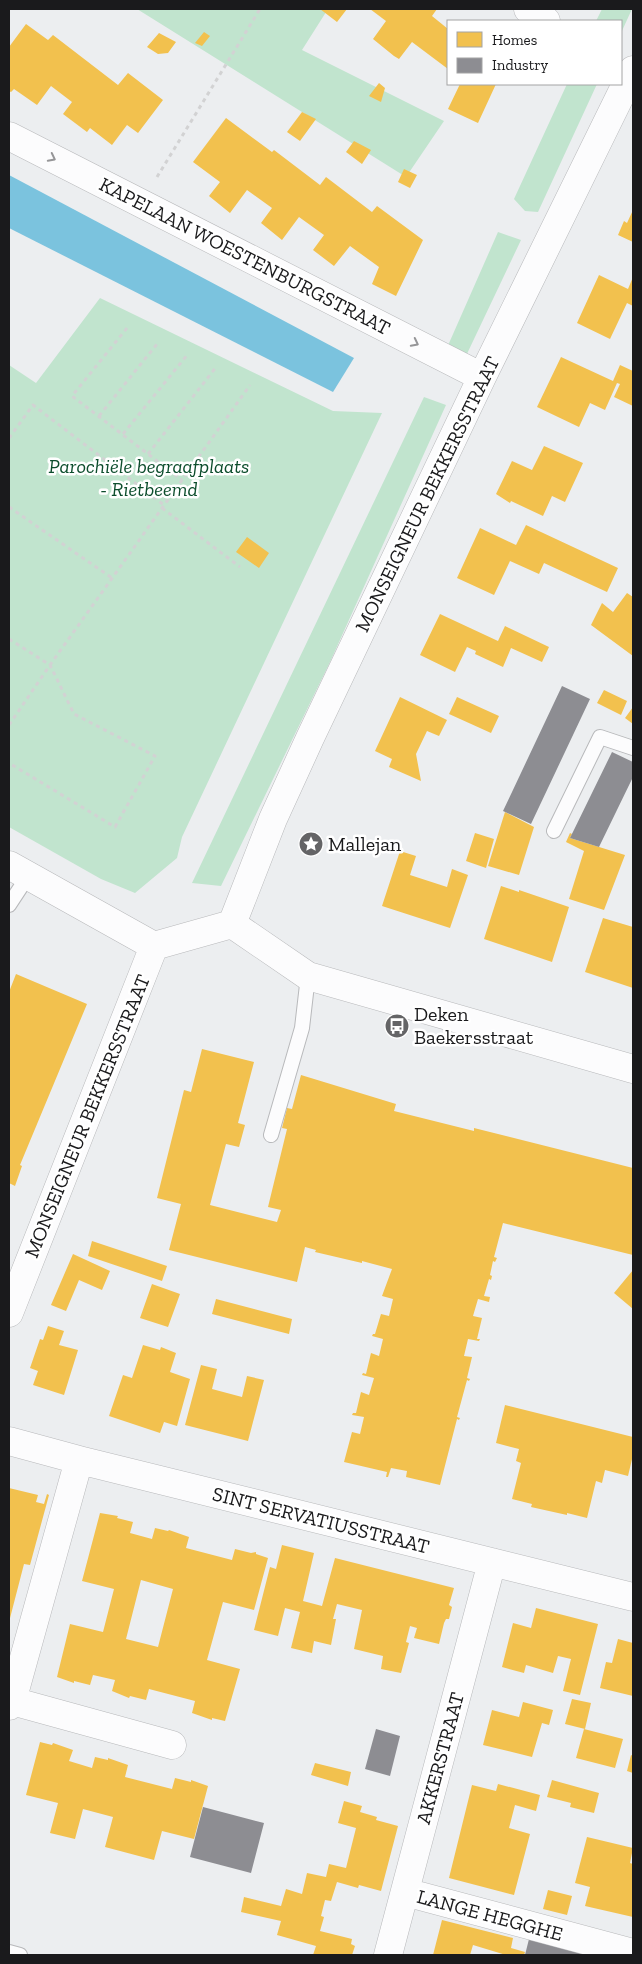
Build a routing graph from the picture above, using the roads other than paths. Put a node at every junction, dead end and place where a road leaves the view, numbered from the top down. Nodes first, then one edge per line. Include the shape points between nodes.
1 (528, 9) edge
2 (544, 20) edge
3 (628, 73) edge
4 (9, 136) edge
5 (482, 377) junction
6 (633, 748) edge
7 (554, 831) dead end
8 (18, 871) edge
9 (9, 905) edge
10 (232, 924) junction
11 (154, 946) junction
12 (308, 976) junction
13 (633, 1069) edge
14 (271, 1135) dead end
15 (9, 1313) edge
16 (9, 1441) edge
17 (79, 1460) junction
18 (492, 1562) junction
19 (633, 1597) edge
20 (10, 1703) edge
21 (172, 1745) dead end
22 (405, 1892) junction
23 (9, 1952) edge
24 (633, 1953) edge
25 (20, 1955) edge
26 (388, 1955) edge

1 - 2 street
3 - 5 street, MONSEIGNEUR BEKKERSSTRAAT
4 -> 5 street, KAPELAAN WOESTENBURGSTRAAT
5 - 10 street, MONSEIGNEUR BEKKERSSTRAAT via 310,738 273,819
6 - 7 lane via 600,737
8 - 9 lane
8 - 11 street
10 - 11 street
10 - 12 street
11 - 15 street, MONSEIGNEUR BEKKERSSTRAAT
12 - 13 street
12 - 14 lane via 302,1028
16 - 17 street, SINT SERVATIUSSTRAAT
17 - 18 street, SINT SERVATIUSSTRAAT
17 - 20 street
18 - 19 street, SINT SERVATIUSSTRAAT
18 - 22 street, AKKERSTRAAT
20 - 21 street
22 - 24 street, LANGE HEGGHE
22 - 26 street, AKKERSTRAAT
23 - 25 lane

